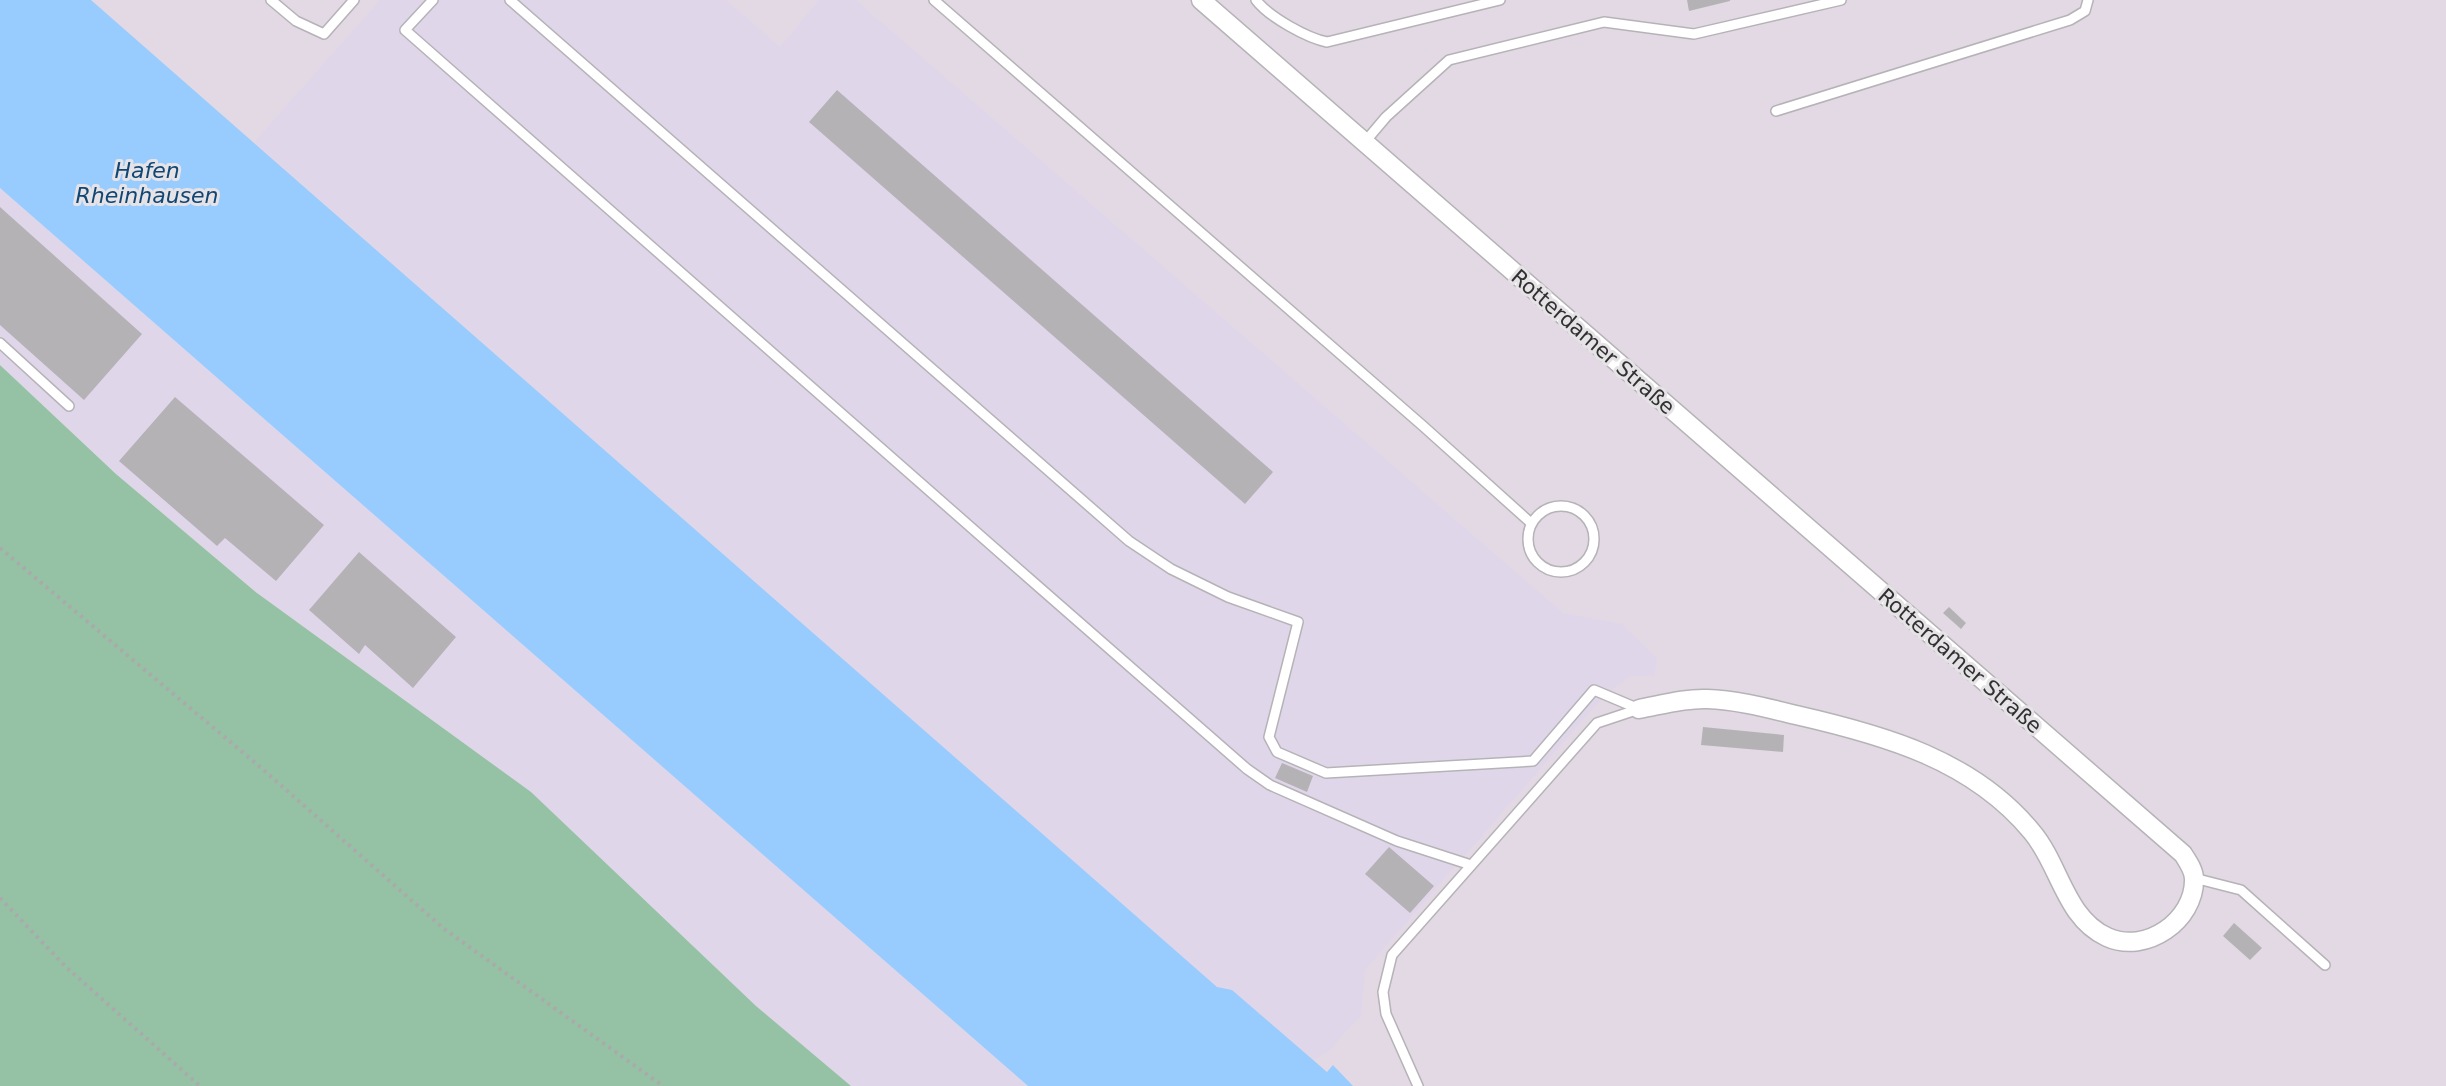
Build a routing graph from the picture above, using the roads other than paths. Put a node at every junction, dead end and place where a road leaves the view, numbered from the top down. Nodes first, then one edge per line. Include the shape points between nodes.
1 (272, 0) edge
2 (354, 0) edge
3 (433, 0) edge
4 (510, 0) edge
5 (934, 0) edge
6 (1202, 0) edge
7 (1256, 0) edge
8 (1500, 0) edge
9 (1841, 0) edge
10 (2088, 0) edge
11 (1776, 111) dead end
12 (1364, 143) junction
13 (0, 343) edge
14 (69, 406) dead end
15 (1531, 523) junction
16 (1639, 709) junction
17 (1471, 865) junction
18 (2194, 878) junction
19 (2325, 965) dead end
20 (1419, 1086) edge

1 - 2 lane via 296,21 324,34
3 - 17 lane via 405,30 1247,769 1270,785 1397,841
4 - 16 lane via 1129,541 1171,569 1228,597 1298,621 1269,737 1277,752 1326,774 1533,761 1594,690
5 - 15 lane
6 - 12 street, Rotterdamer Straße
7 - 8 lane via 1314,40 1327,42
9 - 12 lane via 1694,34 1604,21 1449,60 1386,117
10 - 11 lane via 2085,11 2070,20
12 - 18 street, Rotterdamer Straße via 2183,854
13 - 14 lane
15 - 15 lane via 1528,546 1543,567 1572,570 1582,565 1591,552 1591,526 1576,509 1558,505 1546,508
16 - 17 lane via 1597,723
16 - 18 street via 1704,699 1730,701 1860,730 1899,742 1960,771 2007,805 2041,842 2078,915 2094,930 2114,940 2146,940 2174,924 2191,902
17 - 20 lane via 1392,955 1387,974 1383,992 1386,1014
18 - 19 lane via 2241,890

